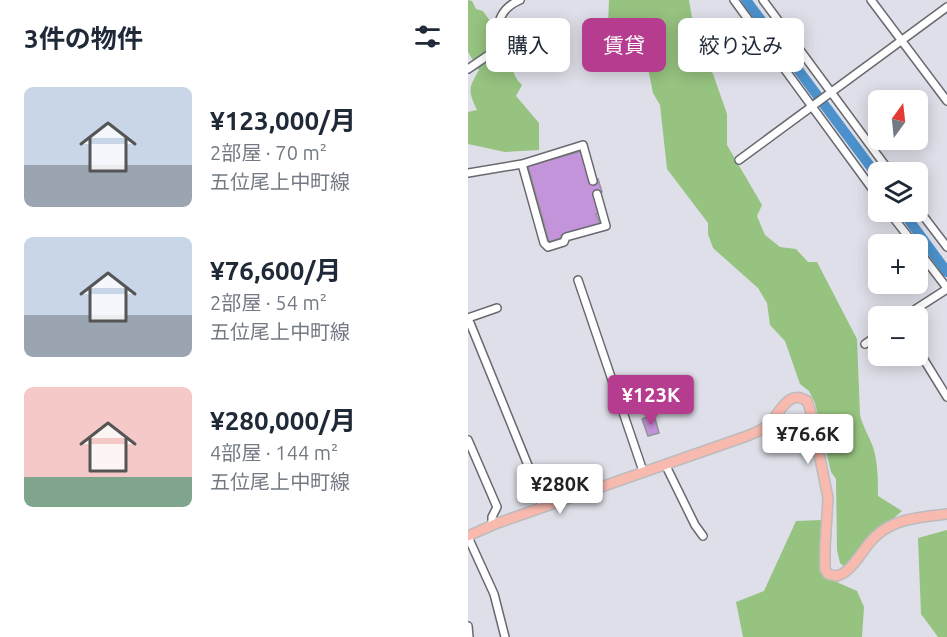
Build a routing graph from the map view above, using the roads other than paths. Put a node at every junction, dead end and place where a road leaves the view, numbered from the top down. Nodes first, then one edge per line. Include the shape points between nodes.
1 (520, 0) edge
2 (734, 0) edge
3 (763, 0) edge
4 (870, 0) edge
5 (510, 3) edge
6 (947, 7) edge
7 (902, 41) junction
8 (469, 65) edge
9 (831, 92) junction
10 (947, 101) edge
11 (811, 107) junction
12 (740, 160) dead end
13 (883, 162) edge
14 (522, 164) junction
15 (468, 173) edge
16 (593, 181) dead end
17 (868, 183) edge
18 (597, 194) dead end
19 (897, 222) edge
20 (928, 222) edge
21 (906, 234) edge
22 (947, 247) edge
23 (928, 263) edge
24 (578, 280) dead end
25 (947, 289) edge
26 (921, 306) edge
27 (497, 308) dead end
28 (468, 318) edge
29 (868, 342) edge
30 (865, 344) dead end
31 (928, 366) edge
32 (947, 397) edge
33 (468, 440) edge
34 (664, 464) junction
35 (643, 471) junction
36 (543, 507) junction
37 (947, 514) edge
38 (492, 525) junction
39 (468, 536) edge
40 (703, 536) dead end
41 (468, 626) edge
42 (469, 637) edge
43 (506, 637) edge

1 - 5 street
2 - 11 street
3 - 9 street
4 - 7 street
5 - 8 street via 497,24 493,52
6 - 7 street
7 - 9 street
7 - 10 street
9 - 11 street
9 - 13 street
11 - 12 street
11 - 17 street
14 - 15 street
14 - 16 street via 583,145
14 - 18 street via 548,247 564,242 566,237 606,226
19 - 21 street
20 - 22 street
23 - 25 street
24 - 35 street
25 - 26 street
27 - 28 street
28 - 36 street
29 - 30 street
31 - 32 street
33 - 38 street via 497,507
34 - 35 main road
34 - 37 main road via 747,436 767,426 793,397 801,397 810,409 828,498 828,574 837,576 847,571 874,536 886,527 917,517
34 - 40 street
35 - 36 main road
36 - 38 main road
38 - 39 main road
39 - 43 street via 495,594
41 - 42 street

